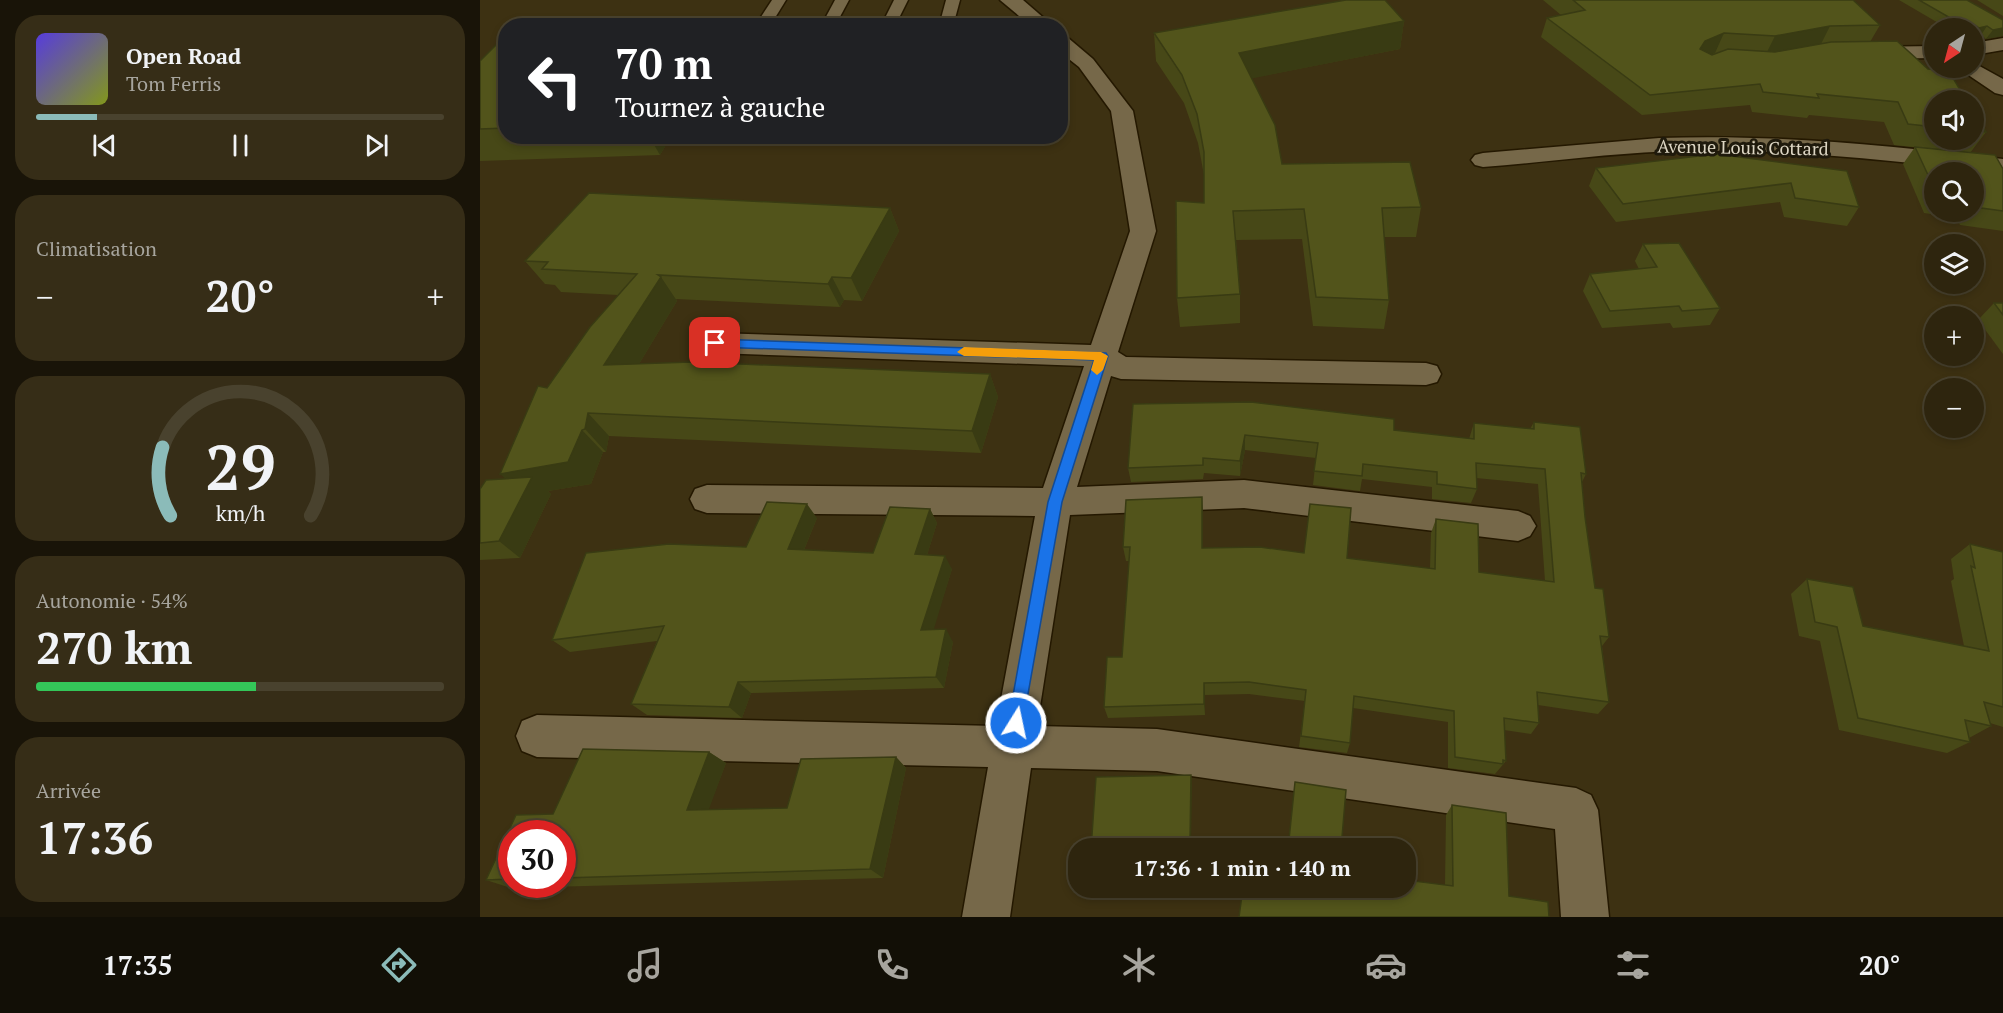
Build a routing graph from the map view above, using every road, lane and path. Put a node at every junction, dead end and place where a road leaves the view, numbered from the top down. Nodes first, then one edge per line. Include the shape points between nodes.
1 (778, 0) edge
2 (842, 0) edge
3 (901, 0) edge
4 (953, 0) edge
5 (1016, 2) edge
6 (767, 18) edge
7 (832, 18) edge
8 (892, 18) edge
9 (948, 18) edge
10 (1034, 18) edge
11 (2003, 44) edge
12 (1068, 47) edge
13 (1984, 47) edge
14 (1924, 52) edge
15 (1843, 54) edge
16 (1984, 77) edge
17 (2003, 88) edge
18 (1483, 160) dead end
19 (2003, 166) edge
20 (715, 343) dead end
21 (1101, 356) junction
22 (1426, 374) dead end
23 (707, 499) dead end
24 (1055, 502) junction
25 (1518, 526) dead end
26 (537, 736) dead end
27 (1012, 745) junction
28 (986, 917) edge
29 (1585, 917) edge

1 - 6 lane
2 - 7 lane
3 - 8 lane
4 - 9 lane
5 - 10 street
11 - 13 street
12 - 21 street via 1086,63 1122,111 1143,231
14 - 15 street
16 - 17 street
18 - 19 street, Avenue Louis Cottard via 1683,144 1876,152
20 - 21 street
21 - 22 street via 1121,368
21 - 24 street
23 - 24 street
24 - 25 street via 1244,494
24 - 27 street
26 - 27 street
27 - 28 street
27 - 29 street via 1157,750 1576,810

